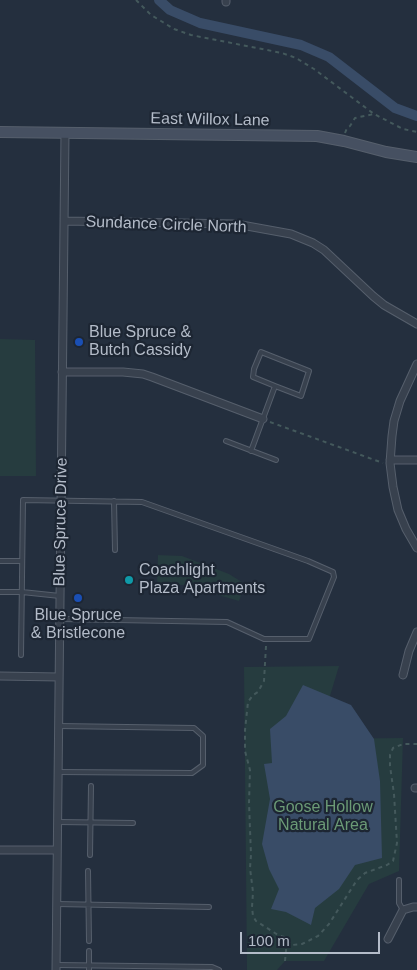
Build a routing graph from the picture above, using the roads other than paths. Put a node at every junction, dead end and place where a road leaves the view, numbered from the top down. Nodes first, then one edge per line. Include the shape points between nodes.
1 (0, 132) edge
2 (65, 134) junction
3 (417, 157) edge
4 (64, 221) junction
5 (417, 324) edge
6 (417, 364) edge
7 (62, 372) junction
8 (275, 386) junction
9 (263, 419) junction
10 (226, 441) dead end
11 (251, 450) junction
12 (276, 460) dead end
13 (417, 460) edge
14 (390, 463) junction
15 (61, 501) junction
16 (114, 502) junction
17 (417, 548) edge
18 (114, 550) dead end
19 (0, 561) edge
20 (22, 561) junction
21 (0, 592) edge
22 (22, 592) junction
23 (60, 596) junction
24 (60, 619) junction
25 (417, 632) edge
26 (21, 655) dead end
27 (403, 675) dead end
28 (0, 676) edge
29 (59, 677) junction
30 (59, 726) junction
31 (58, 772) junction
32 (91, 786) dead end
33 (58, 822) junction
34 (91, 823) junction
35 (133, 823) dead end
36 (0, 850) edge
37 (57, 850) junction
38 (90, 855) dead end
39 (88, 871) dead end
40 (399, 880) dead end
41 (57, 904) junction
42 (88, 904) junction
43 (209, 907) dead end
44 (417, 907) edge
45 (403, 910) junction
46 (388, 938) dead end
47 (88, 941) dead end
48 (88, 951) dead end
49 (56, 968) edge
50 (88, 968) edge
51 (219, 970) edge

1 - 2 main road, East Willox Lane
2 - 3 main road, East Willox Lane via 318,136
2 - 4 street, Blue Spruce Drive
4 - 5 street, Sundance Circle North via 236,224 291,234 324,250 384,305
4 - 7 street, Blue Spruce Drive
6 - 14 street via 394,421
7 - 9 street via 143,374
7 - 15 street, Blue Spruce Drive
8 - 8 lane via 253,377 261,352 309,371 301,396
8 - 9 lane
9 - 11 lane
10 - 11 lane
11 - 12 lane
13 - 14 street
14 - 17 street via 398,510
15 - 16 lane
15 - 20 lane via 23,500
15 - 23 street, Blue Spruce Drive
16 - 18 lane
16 - 24 lane via 142,502 334,572 309,639 264,639 227,622
19 - 20 lane
20 - 22 lane
21 - 22 lane
22 - 23 lane
22 - 26 lane
23 - 24 street, Blue Spruce Drive
24 - 29 street, Blue Spruce Drive
25 - 27 street
28 - 29 street
29 - 30 street, Blue Spruce Drive
30 - 31 street, Blue Spruce Drive
30 - 31 lane via 194,728 203,736 203,765 192,773
31 - 33 street, Blue Spruce Drive
32 - 34 lane
33 - 34 lane
33 - 37 street, Blue Spruce Drive
34 - 35 lane
34 - 38 lane
36 - 37 street
37 - 41 street, Blue Spruce Drive
39 - 42 lane
40 - 45 lane via 399,903
41 - 42 lane
41 - 49 street, Blue Spruce Drive
42 - 43 lane
42 - 47 lane
44 - 45 street
45 - 46 street
48 - 50 lane
49 - 50 lane
50 - 51 lane via 212,967

